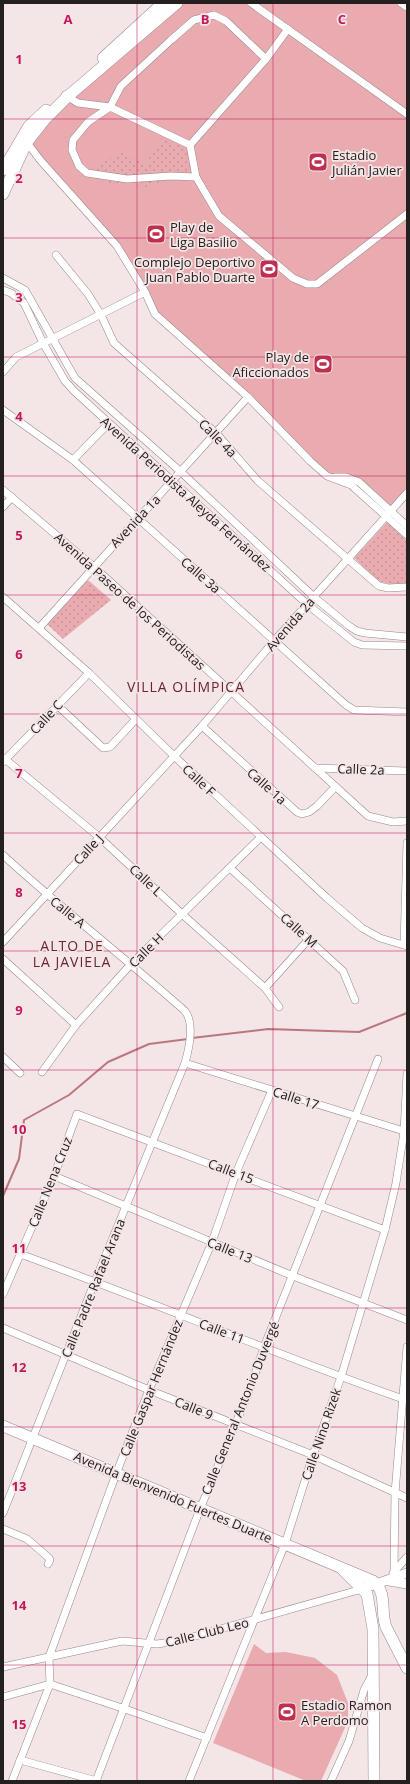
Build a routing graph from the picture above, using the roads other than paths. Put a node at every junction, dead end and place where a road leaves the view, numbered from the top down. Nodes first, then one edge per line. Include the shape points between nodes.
1 (163, 3) edge
2 (177, 3) edge
3 (251, 3) edge
4 (401, 3) edge
5 (407, 7) edge
6 (288, 29) junction
7 (266, 59) junction
8 (66, 95) junction
9 (110, 107) junction
10 (405, 113) edge
11 (407, 122) edge
12 (25, 139) junction
13 (190, 145) junction
14 (3, 170) edge
15 (196, 177) junction
16 (3, 194) edge
17 (407, 207) edge
18 (405, 215) edge
19 (56, 255) dead end
20 (3, 278) edge
21 (3, 290) edge
22 (145, 292) junction
23 (101, 315) junction
24 (54, 339) junction
25 (43, 343) junction
26 (3, 372) edge
27 (248, 397) junction
28 (3, 410) edge
29 (108, 424) junction
30 (216, 433) junction
31 (73, 460) junction
32 (180, 472) junction
33 (172, 481) junction
34 (3, 490) edge
35 (407, 493) edge
36 (12, 497) junction
37 (3, 507) edge
38 (388, 514) junction
39 (137, 518) junction
40 (407, 526) edge
41 (407, 535) edge
42 (347, 560) junction
43 (94, 567) junction
44 (407, 587) edge
45 (3, 597) edge
46 (314, 597) junction
47 (308, 605) junction
48 (39, 628) junction
49 (407, 637) edge
50 (275, 640) junction
51 (407, 646) edge
52 (89, 673) junction
53 (232, 693) junction
54 (57, 705) junction
55 (407, 712) edge
56 (136, 719) junction
57 (202, 726) junction
58 (174, 756) junction
59 (4, 761) edge
60 (315, 768) junction
61 (407, 771) edge
62 (335, 787) junction
63 (407, 821) edge
64 (99, 837) junction
65 (261, 838) junction
66 (407, 842) edge
67 (3, 855) edge
68 (230, 868) junction
69 (46, 895) junction
70 (182, 914) junction
71 (309, 939) junction
72 (3, 942) edge
73 (406, 946) edge
74 (3, 959) edge
75 (131, 964) junction
76 (266, 988) junction
77 (355, 1000) dead end
78 (280, 1007) dead end
79 (76, 1025) junction
80 (3, 1057) edge
81 (378, 1059) dead end
82 (185, 1063) junction
83 (42, 1072) dead end
84 (20, 1073) dead end
85 (407, 1074) edge
86 (272, 1090) junction
87 (76, 1114) joint
88 (355, 1117) junction
89 (406, 1132) edge
90 (152, 1142) junction
91 (236, 1173) junction
92 (54, 1176) junction
93 (321, 1205) junction
94 (127, 1206) junction
95 (385, 1230) junction
96 (212, 1242) junction
97 (20, 1254) junction
98 (293, 1276) junction
99 (95, 1281) junction
100 (3, 1294) edge
101 (363, 1302) junction
102 (181, 1315) junction
103 (407, 1320) edge
104 (3, 1328) edge
105 (264, 1347) junction
106 (407, 1347) edge
107 (66, 1354) junction
108 (341, 1378) junction
109 (149, 1390) junction
110 (402, 1400) junction
111 (235, 1424) junction
112 (3, 1426) edge
113 (32, 1438) junction
114 (312, 1455) junction
115 (116, 1474) junction
116 (395, 1492) junction
117 (407, 1498) edge
118 (200, 1509) junction
119 (3, 1513) edge
120 (3, 1529) edge
121 (285, 1544) junction
122 (407, 1557) edge
123 (48, 1564) dead end
124 (342, 1569) junction
125 (394, 1572) junction
126 (407, 1573) edge
127 (385, 1582) junction
128 (407, 1584) edge
129 (362, 1589) junction
130 (254, 1620) junction
131 (386, 1627) junction
132 (373, 1629) junction
133 (150, 1643) junction
134 (49, 1657) junction
135 (3, 1667) edge
136 (407, 1668) edge
137 (50, 1684) junction
138 (368, 1690) junction
139 (3, 1697) edge
140 (125, 1709) junction
141 (207, 1738) junction
142 (20, 1760) junction
143 (12, 1781) edge
144 (96, 1781) edge
145 (189, 1781) edge
146 (331, 1781) edge
147 (374, 1781) edge

1 - 8 main road
2 - 8 main road
3 - 6 street
4 - 5 street
6 - 7 street
6 - 10 street
7 - 9 street via 226,20 214,15 194,20 121,86
7 - 13 street
8 - 9 street via 78,102
8 - 12 main road via 29,126
9 - 13 street
9 - 15 street via 88,122 73,140 72,150 83,170 127,179
10 - 11 street
12 - 14 main road
12 - 16 main road
12 - 22 street via 41,161 117,246
13 - 15 street
15 - 18 street via 219,216 293,278 307,284 318,284
17 - 18 street
19 - 23 street, Calle 4a via 77,279
20 - 24 street, Avenida Periodista Aleyda Fernández via 25,290
21 - 25 street, Avenida Periodista Aleyda Fernández via 24,303
22 - 23 street
22 - 27 street via 155,314
23 - 24 street
23 - 30 street, Calle 4a via 114,343
24 - 25 street
24 - 32 street, Avenida Periodista Aleyda Fernández via 75,378
25 - 26 street via 16,357
25 - 29 street, Avenida Periodista Aleyda Fernández via 66,381
27 - 30 street, Avenida 1a
27 - 38 street via 310,462 327,476 346,477 359,482
28 - 31 street, Calle 3a
29 - 31 street
29 - 33 street, Avenida Periodista Aleyda Fernández
30 - 32 street, Avenida 1a
30 - 42 street, Calle 4a via 258,481
31 - 39 street, Calle 3a
32 - 33 street, Avenida 1a
32 - 46 street, Avenida Periodista Aleyda Fernández
33 - 39 street, Avenida 1a
33 - 47 street, Avenida Periodista Aleyda Fernández
34 - 36 street, Avenida Paseo de los Periodistas
35 - 38 street, Avenida 2a
36 - 37 street
36 - 43 street, Avenida Paseo de los Periodistas
38 - 40 street
38 - 41 street
38 - 42 street, Avenida 2a
39 - 43 street, Avenida 1a
39 - 50 street, Calle 3a
42 - 44 street, Calle 4a via 379,586
42 - 46 street, Avenida 2a
43 - 48 street, Avenida 1a
43 - 53 street, Avenida Paseo de los Periodistas
45 - 48 street, Calle F
46 - 47 street, Avenida 2a
46 - 49 street, Avenida Periodista Aleyda Fernández via 357,631
47 - 50 street, Avenida 2a
47 - 51 street, Avenida Periodista Aleyda Fernández via 354,642 362,645
48 - 52 street, Calle F
50 - 53 street, Avenida 2a
50 - 55 street, Calle 3a via 354,710
52 - 54 street, Calle C
52 - 56 street, Calle F
53 - 57 street, Avenida 2a
53 - 60 street, Avenida Paseo de los Periodistas
54 - 56 street via 103,748 110,747
54 - 59 street, Calle C
56 - 58 street, Calle F
57 - 58 street, Avenida 2a
57 - 62 street, Calle 1a via 297,812 309,812
58 - 64 street, Calle J
58 - 65 street, Calle F
59 - 64 street, Calle L
60 - 61 street, Calle 2a
60 - 62 street, Avenida Paseo de los Periodistas
62 - 63 street, Avenida Paseo de los Periodistas via 368,816 393,822
64 - 69 street, Calle J
64 - 70 street, Calle L
65 - 68 street, Calle H
65 - 73 street, Calle F via 362,928 380,938
66 - 73 street
67 - 69 street, Calle A
68 - 70 street, Calle H
68 - 71 street, Calle M
69 - 72 street, Calle J
69 - 75 street, Calle A
70 - 75 street, Calle H
70 - 76 street, Calle L
71 - 76 street
71 - 77 street, Calle M via 343,971
74 - 79 street
75 - 79 street, Calle H
75 - 82 street, Calle A via 185,1011 189,1018 190,1043
76 - 78 street, Calle L
79 - 83 street, Calle H
80 - 84 street
81 - 88 street, Calle General Antonio Duvergé
82 - 86 street, Calle 17
82 - 90 street, Calle Padre Rafael Arana
85 - 89 street, Calle Nino Rizek
86 - 88 street, Calle 17
86 - 91 street, Calle Gaspar Hernández
87 - 90 street, Calle 15
87 - 92 street, Calle Nena Cruz
88 - 89 street, Calle 17
88 - 93 street, Calle General Antonio Duvergé
89 - 95 street, Calle Nino Rizek
90 - 91 street, Calle 15
90 - 94 street, Calle Padre Rafael Arana
91 - 93 street, Calle 15
91 - 96 street, Calle Gaspar Hernández
92 - 94 street, Calle 13
92 - 97 street, Calle Nena Cruz
93 - 95 street, Calle 15
93 - 98 street, Calle General Antonio Duvergé
94 - 96 street, Calle 13
94 - 99 street, Calle Padre Rafael Arana
95 - 101 street, Calle Nino Rizek
96 - 98 street, Calle 13
96 - 102 street, Calle Gaspar Hernández
97 - 99 street, Calle 11
97 - 100 street, Calle Nena Cruz
98 - 101 street, Calle 13
98 - 105 street, Calle General Antonio Duvergé
99 - 102 street, Calle 11
99 - 107 street, Calle Padre Rafael Arana
101 - 103 street, Calle 13
101 - 108 street, Calle Nino Rizek
102 - 105 street, Calle 11
102 - 109 street, Calle Gaspar Hernández
104 - 107 street, Calle 9
105 - 108 street, Calle 11
105 - 111 street, Calle General Antonio Duvergé
106 - 110 street
107 - 109 street, Calle 9
107 - 113 street, Calle Padre Rafael Arana
108 - 110 street, Calle 11
108 - 114 street, Calle Nino Rizek
109 - 111 street, Calle 9
109 - 115 street, Calle Gaspar Hernández
110 - 116 street
111 - 114 street, Calle 9
111 - 118 street, Calle General Antonio Duvergé
112 - 113 main road, Avenida Bienvenido Fuertes Duarte
113 - 115 main road, Avenida Bienvenido Fuertes Duarte
113 - 119 street, Calle Padre Rafael Arana
114 - 116 street, Calle 9
114 - 121 street, Calle Nino Rizek
115 - 118 main road, Avenida Bienvenido Fuertes Duarte
115 - 134 street, Calle Gaspar Hernández
116 - 117 street, Calle 9
116 - 125 street
118 - 121 main road, Avenida Bienvenido Fuertes Duarte
118 - 133 street, Calle General Antonio Duvergé
120 - 123 street via 27,1539 49,1558
121 - 124 main road, Avenida Bienvenido Fuertes Duarte
121 - 130 street, Calle Nino Rizek
122 - 125 street
124 - 127 main road, Avenida Bienvenido Fuertes Duarte
124 - 129 main road, Avenida Bienvenido Fuertes Duarte
125 - 127 street
126 - 127 street
127 - 128 street
127 - 129 street
127 - 131 main road via 382,1594 383,1620
129 - 130 street, Calle Club Leo
129 - 132 main road via 368,1599
130 - 133 street, Calle Club Leo via 178,1641
130 - 141 street, Calle Nino Rizek
131 - 132 main road
131 - 136 main road
132 - 138 main road via 373,1674
133 - 134 street, Calle Club Leo via 122,1641
133 - 140 street, Calle General Antonio Duvergé
134 - 135 street, Calle Club Leo
134 - 137 street, Calle Gaspar Hernández
137 - 139 street
137 - 140 street
137 - 142 street, Calle Gaspar Hernández
138 - 146 street
138 - 147 main road
140 - 141 street
140 - 144 street, Calle General Antonio Duvergé
141 - 145 street, Calle Nino Rizek
142 - 143 street, Calle Gaspar Hernández
142 - 144 street

